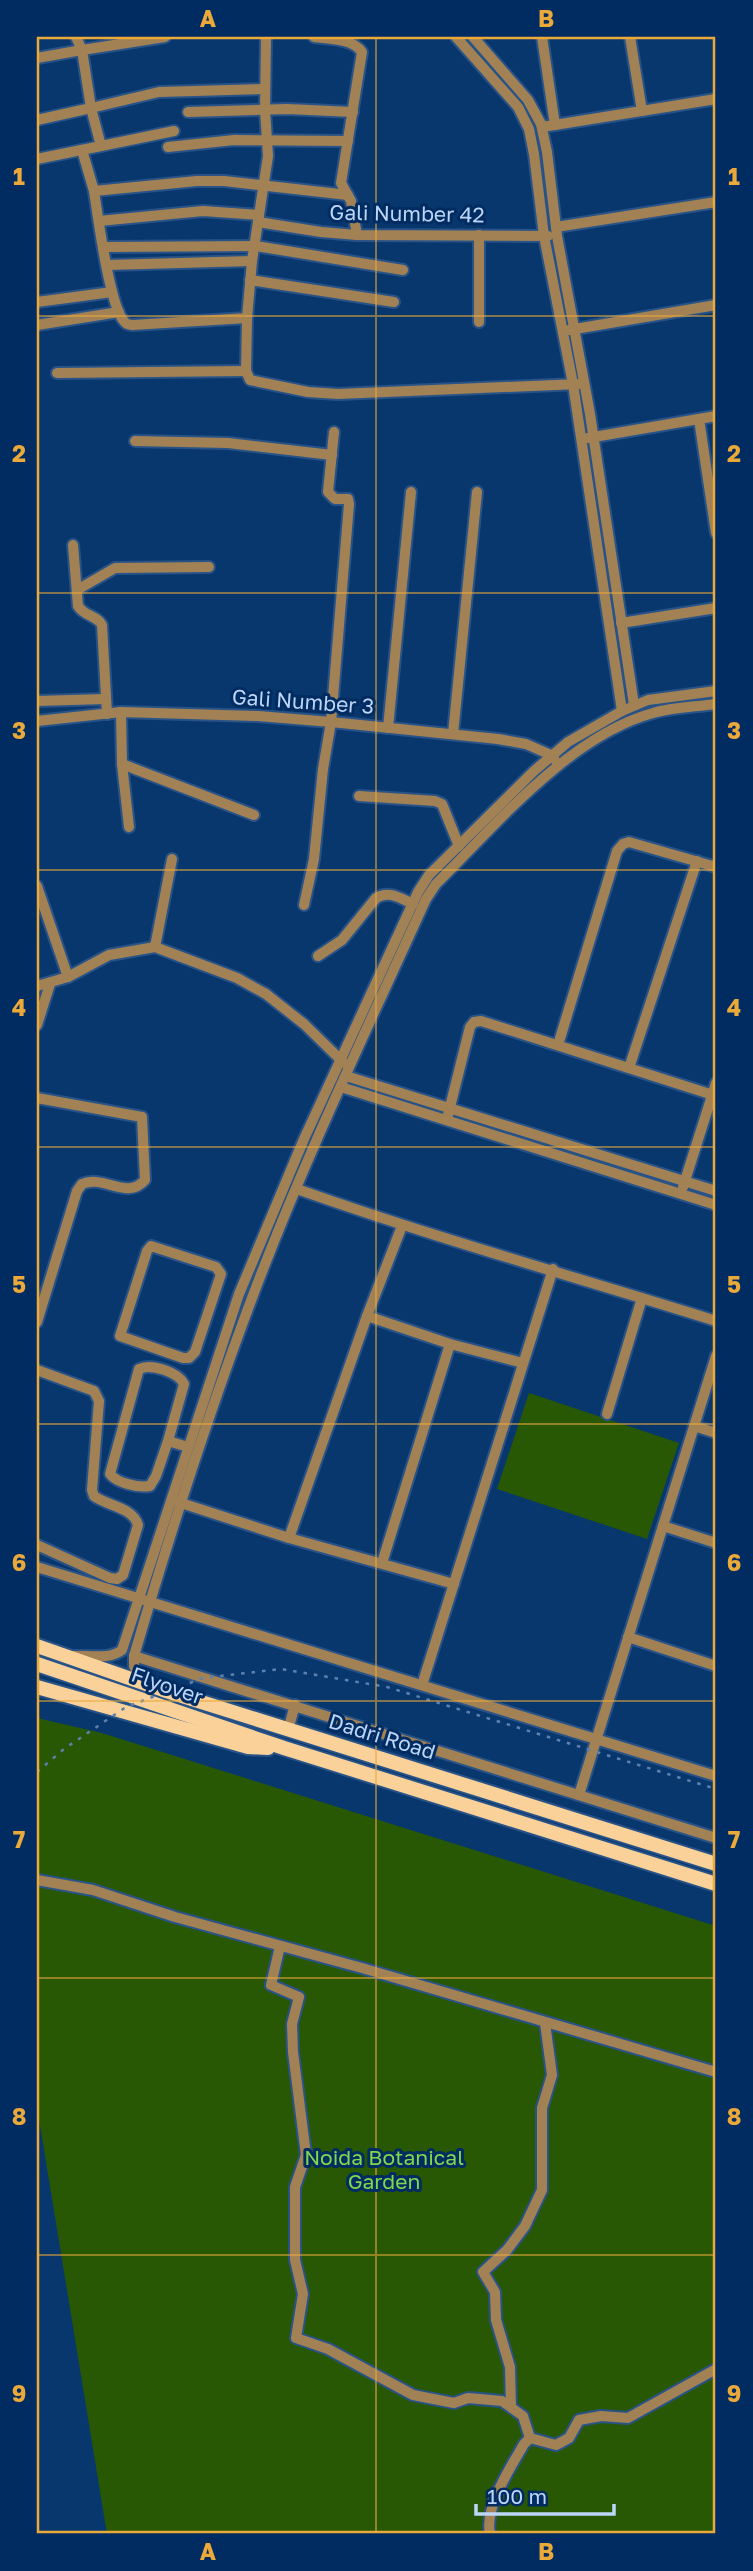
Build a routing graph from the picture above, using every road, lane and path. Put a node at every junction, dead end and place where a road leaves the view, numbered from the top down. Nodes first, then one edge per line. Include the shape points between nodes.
1 (76, 37) edge
2 (165, 37) edge
3 (266, 37) edge
4 (314, 37) edge
5 (456, 37) edge
6 (473, 37) edge
7 (542, 37) edge
8 (630, 37) edge
9 (82, 50) junction
10 (37, 58) edge
11 (265, 89) junction
12 (716, 99) edge
13 (91, 108) junction
14 (265, 110) junction
15 (188, 111) dead end
16 (642, 111) junction
17 (353, 112) junction
18 (37, 120) edge
19 (555, 125) junction
20 (542, 127) junction
21 (174, 131) dead end
22 (268, 139) junction
23 (348, 141) junction
24 (101, 146) junction
25 (168, 147) dead end
26 (82, 150) junction
27 (37, 159) edge
28 (263, 186) junction
29 (93, 191) junction
30 (348, 195) junction
31 (716, 202) edge
32 (258, 218) junction
33 (99, 221) junction
34 (556, 232) junction
35 (357, 235) junction
36 (478, 235) junction
37 (544, 236) junction
38 (256, 246) junction
39 (104, 247) junction
40 (252, 261) junction
41 (107, 265) junction
42 (403, 270) dead end
43 (250, 280) junction
44 (113, 292) junction
45 (37, 302) edge
46 (394, 302) dead end
47 (716, 306) edge
48 (119, 312) junction
49 (247, 318) junction
50 (479, 322) dead end
51 (37, 325) edge
52 (576, 329) junction
53 (563, 331) junction
54 (246, 371) junction
55 (57, 373) dead end
56 (586, 383) junction
57 (573, 384) junction
58 (716, 416) edge
59 (699, 419) junction
60 (334, 432) dead end
61 (593, 437) junction
62 (581, 439) junction
63 (135, 442) dead end
64 (332, 454) junction
65 (411, 492) dead end
66 (477, 492) dead end
67 (716, 533) edge
68 (72, 545) dead end
69 (209, 567) dead end
70 (77, 590) junction
71 (716, 608) edge
72 (621, 623) junction
73 (716, 691) edge
74 (105, 699) junction
75 (37, 701) edge
76 (716, 704) edge
77 (634, 705) junction
78 (622, 711) junction
79 (121, 712) junction
80 (107, 714) junction
81 (37, 721) edge
82 (331, 722) junction
83 (388, 728) junction
84 (453, 734) junction
85 (551, 755) junction
86 (122, 764) junction
87 (559, 765) junction
88 (359, 796) dead end
89 (254, 815) dead end
90 (129, 827) dead end
91 (459, 846) junction
92 (172, 859) dead end
93 (697, 861) junction
94 (716, 867) edge
95 (37, 886) edge
96 (413, 904) junction
97 (304, 905) dead end
98 (155, 947) junction
99 (318, 956) dead end
100 (68, 977) junction
101 (50, 984) junction
102 (37, 986) edge
103 (37, 1025) edge
104 (558, 1045) junction
105 (341, 1060) junction
106 (629, 1068) junction
107 (345, 1078) junction
108 (716, 1083) edge
109 (713, 1095) junction
110 (37, 1098) edge
111 (449, 1109) junction
112 (446, 1121) junction
113 (685, 1182) junction
114 (297, 1189) junction
115 (716, 1191) edge
116 (681, 1194) junction
117 (716, 1205) edge
118 (401, 1226) junction
119 (553, 1269) junction
120 (642, 1298) junction
121 (367, 1316) junction
122 (716, 1321) edge
123 (37, 1322) edge
124 (450, 1344) junction
125 (195, 1352) junction
126 (716, 1356) edge
127 (217, 1360) junction
128 (523, 1363) junction
129 (37, 1370) edge
130 (607, 1414) dead end
131 (694, 1426) junction
132 (716, 1433) edge
133 (168, 1441) junction
134 (188, 1447) junction
135 (177, 1501) junction
136 (663, 1526) junction
137 (289, 1538) junction
138 (716, 1543) edge
139 (37, 1545) edge
140 (382, 1563) junction
141 (37, 1567) edge
142 (454, 1584) junction
143 (144, 1600) junction
144 (628, 1637) junction
145 (37, 1646) edge
146 (134, 1656) junction
147 (64, 1657) junction
148 (37, 1664) edge
149 (716, 1666) edge
150 (142, 1683) junction
151 (422, 1685) junction
152 (37, 1686) edge
153 (295, 1705) junction
154 (288, 1730) junction
155 (596, 1739) junction
156 (284, 1748) junction
157 (716, 1776) edge
158 (579, 1795) junction
159 (716, 1838) edge
160 (716, 1864) edge
161 (37, 1880) edge
162 (716, 1884) edge
163 (280, 1946) junction
164 (545, 2023) junction
165 (716, 2072) edge
166 (716, 2369) edge
167 (511, 2407) junction
168 (530, 2438) junction
169 (490, 2534) edge

1 - 9 street
2 - 9 street
3 - 11 street
4 - 17 street via 351,43 362,52
5 - 37 street via 517,107 529,129
6 - 20 street via 528,100
7 - 19 street
8 - 16 street
9 - 10 street
9 - 13 street
11 - 13 street via 159,92
11 - 14 street
12 - 16 street
13 - 18 street
13 - 24 street
14 - 15 street
14 - 17 street
14 - 22 street
16 - 19 street
17 - 23 street
19 - 20 street
20 - 34 street
21 - 24 street
22 - 23 street
22 - 25 street
22 - 28 street
23 - 30 street via 341,183
24 - 26 street
26 - 27 street
26 - 29 street
28 - 29 street via 197,181
28 - 30 street
28 - 32 street
29 - 33 street
30 - 35 street
31 - 34 street, Gali Number 42
32 - 33 street, Gali Number 42 via 192,211
32 - 35 street, Gali Number 42
32 - 38 street
33 - 39 street
34 - 37 street, Gali Number 42
34 - 52 street
35 - 36 street, Gali Number 42
36 - 37 street, Gali Number 42
36 - 50 street
37 - 53 street
38 - 39 street
38 - 40 street
38 - 42 street
39 - 41 street
40 - 41 street
40 - 43 street
41 - 44 street
43 - 46 street
43 - 49 street
44 - 45 street
44 - 48 street
47 - 52 street
48 - 49 street via 132,326
48 - 51 street
49 - 54 street
52 - 53 street
52 - 56 street
53 - 57 street
54 - 55 street
54 - 57 street via 254,382 338,394
56 - 57 street
56 - 61 street
57 - 62 street
58 - 59 street
59 - 61 street
59 - 67 street
60 - 64 street
61 - 62 street
61 - 72 street
62 - 78 street
63 - 64 street via 228,443
64 - 82 street via 328,492 335,499 348,499 349,504
65 - 83 street
66 - 84 street
68 - 70 street
69 - 70 street via 115,568
70 - 74 street via 82,613 102,625
71 - 72 street
72 - 77 street
73 - 77 street
74 - 75 street
74 - 80 street
76 - 87 street via 632,720 573,752
77 - 78 street
78 - 85 street
79 - 80 street, Gali Number 3
79 - 82 street, Gali Number 3
79 - 86 street
80 - 81 street, Gali Number 3
82 - 83 street, Gali Number 3
82 - 97 street
83 - 84 street, Gali Number 3
84 - 85 street, Gali Number 3 via 526,744
85 - 87 street
85 - 91 street
86 - 89 street
86 - 90 street
87 - 107 street via 436,884
88 - 91 street via 442,804
91 - 96 street via 429,875
92 - 98 street
93 - 94 street
93 - 104 street via 629,842 617,851
93 - 106 street
95 - 100 street
96 - 99 street via 391,894 376,898 342,940
96 - 105 street
98 - 100 street via 109,955
98 - 105 street via 266,994
100 - 101 street
101 - 102 street
101 - 103 street
104 - 106 street
104 - 111 street via 474,1022
105 - 107 street
105 - 127 street via 239,1294
106 - 109 street
107 - 111 street
107 - 112 street
107 - 114 street
108 - 109 street
109 - 113 street
110 - 123 street via 142,1117 145,1180 130,1190 82,1184
111 - 112 street
111 - 113 street
112 - 116 street
113 - 115 street
113 - 116 street
114 - 118 street
114 - 135 street
116 - 117 street
118 - 119 street
118 - 121 street
119 - 120 street
119 - 128 street
120 - 122 street
120 - 130 street
121 - 124 street
121 - 137 street
124 - 128 street
124 - 140 street
125 - 125 street via 183,1358 120,1336 151,1246 219,1270 221,1278
125 - 127 street
126 - 131 street
127 - 134 street
128 - 142 street
129 - 139 street via 94,1391 99,1401 92,1490 94,1496 129,1512 138,1525 117,1579
131 - 132 street
131 - 136 street
133 - 133 street via 150,1486 116,1480 110,1474 143,1366 178,1376 184,1384
133 - 134 street
134 - 135 street
135 - 137 street
135 - 143 street
136 - 138 street
136 - 144 street
137 - 140 street
140 - 142 street
141 - 143 street
142 - 151 street
143 - 146 street
143 - 147 street via 120,1653
143 - 151 street
144 - 149 street
144 - 155 street
145 - 147 main road, Dadri Road
146 - 150 street
146 - 153 street
147 - 150 main road, Dadri Road
148 - 156 main road, Flyover
150 - 154 main road, Dadri Road
151 - 155 street
152 - 156 main road via 248,1747
153 - 154 street
153 - 158 street
154 - 160 main road, Dadri Road
155 - 157 street
155 - 158 street
156 - 162 main road, Dadri Road
158 - 159 street
161 - 163 street via 93,1890
163 - 164 street
163 - 167 street via 271,1984 299,1997 292,2024 293,2052 306,2155 295,2187 295,2260 303,2294 296,2338 328,2349 413,2395 454,2403 468,2398 502,2401
164 - 165 street
164 - 167 street via 552,2075 542,2108 542,2190 525,2226 483,2272 495,2292 496,2320 510,2367
166 - 168 street via 628,2418 579,2420 569,2438 556,2445
167 - 168 street via 523,2416
168 - 169 street via 498,2492

